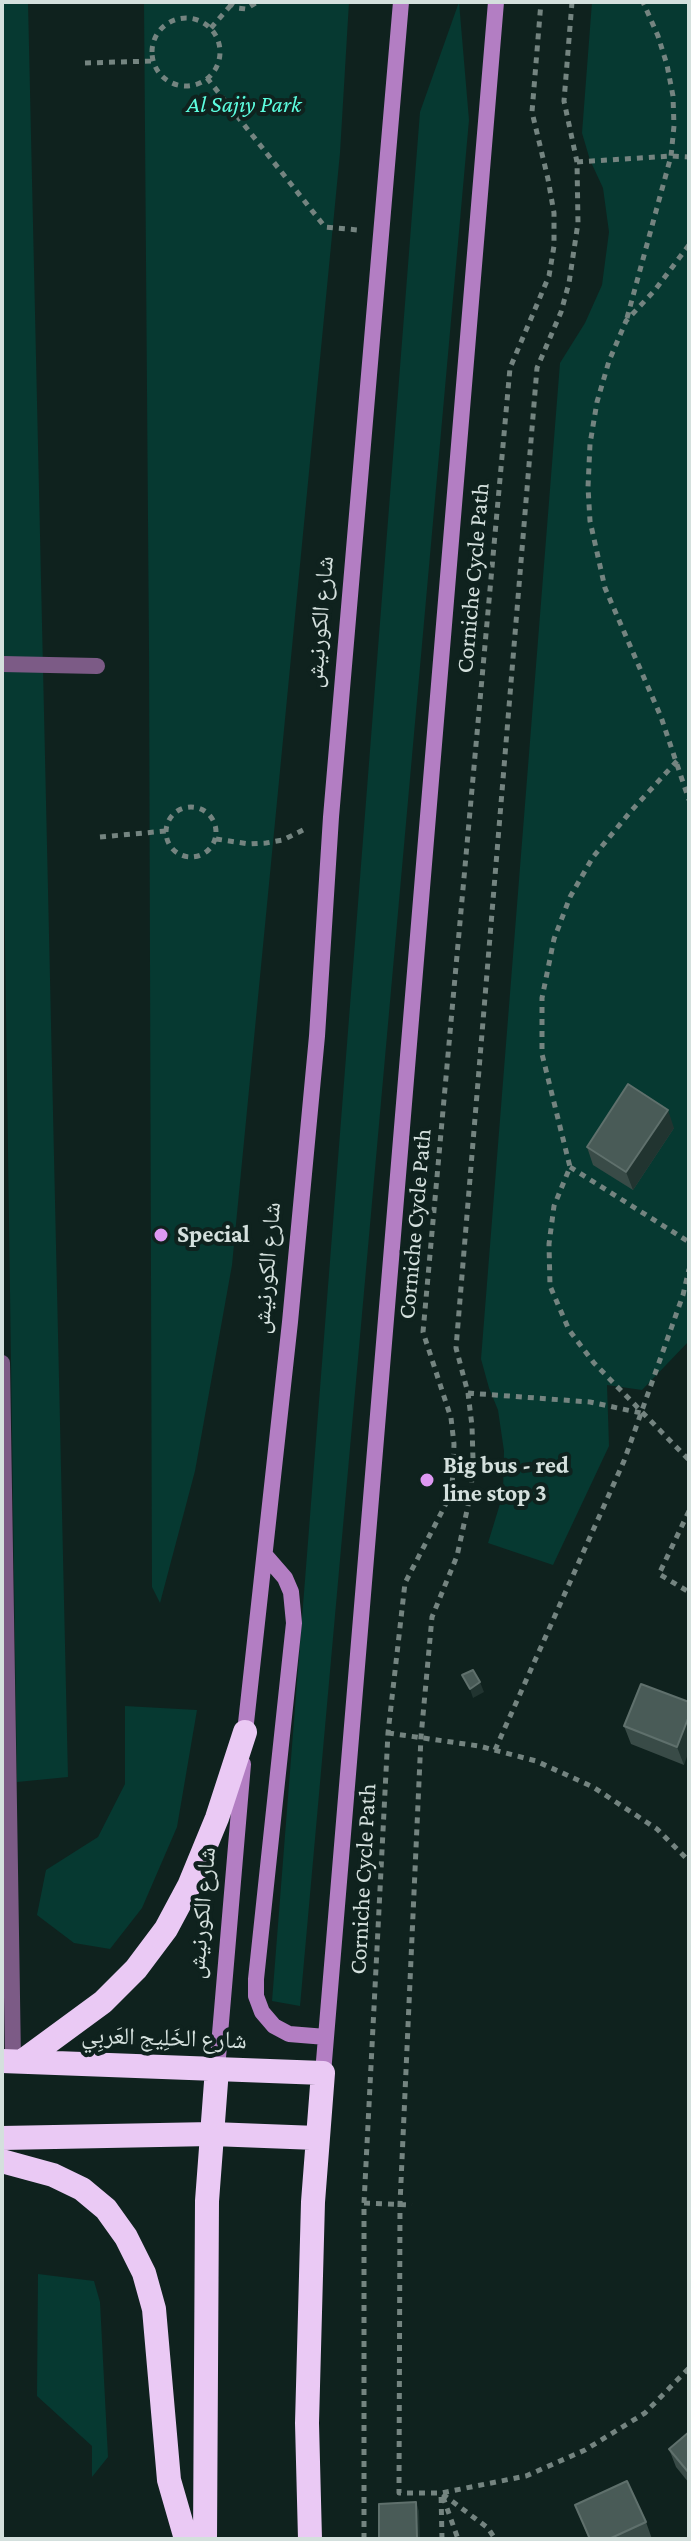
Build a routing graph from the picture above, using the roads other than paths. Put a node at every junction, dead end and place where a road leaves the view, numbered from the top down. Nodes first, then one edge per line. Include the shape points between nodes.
1 (401, 2) edge
2 (496, 2) edge
3 (2, 664) edge
4 (97, 666) dead end
5 (2, 1363) edge
6 (265, 1555) junction
7 (245, 1732) junction
8 (6, 1856) edge
9 (326, 2037) junction
10 (13, 2060) edge
11 (217, 2069) junction
12 (323, 2073) junction
13 (212, 2134) junction
14 (2, 2138) edge
15 (317, 2138) junction
16 (2, 2161) edge
17 (186, 2539) edge
18 (205, 2539) edge
19 (310, 2539) edge

1 - 6 main road, شارع الكورنيش via 317,1036
2 - 9 main road
3 - 4 street
5 - 8 street
6 - 7 main road, شارع الكورنيش
6 - 9 main road via 291,1592 294,1623 256,1996 274,2026 289,2034
7 - 10 highway via 217,1818 166,1929 103,2002
7 - 11 main road, شارع الكورنيش
8 - 10 street
9 - 12 main road
10 - 11 highway, شارع الخَلِيج العَربِي
11 - 12 highway, شارع الخَلِيج العَربِي
11 - 13 highway, شارع الكورنيش
12 - 15 highway
13 - 14 highway
13 - 15 highway
13 - 18 highway, شارع الكورنيش
15 - 19 highway via 307,2423
16 - 17 highway via 82,2189 106,2209 144,2273 154,2309 169,2480

